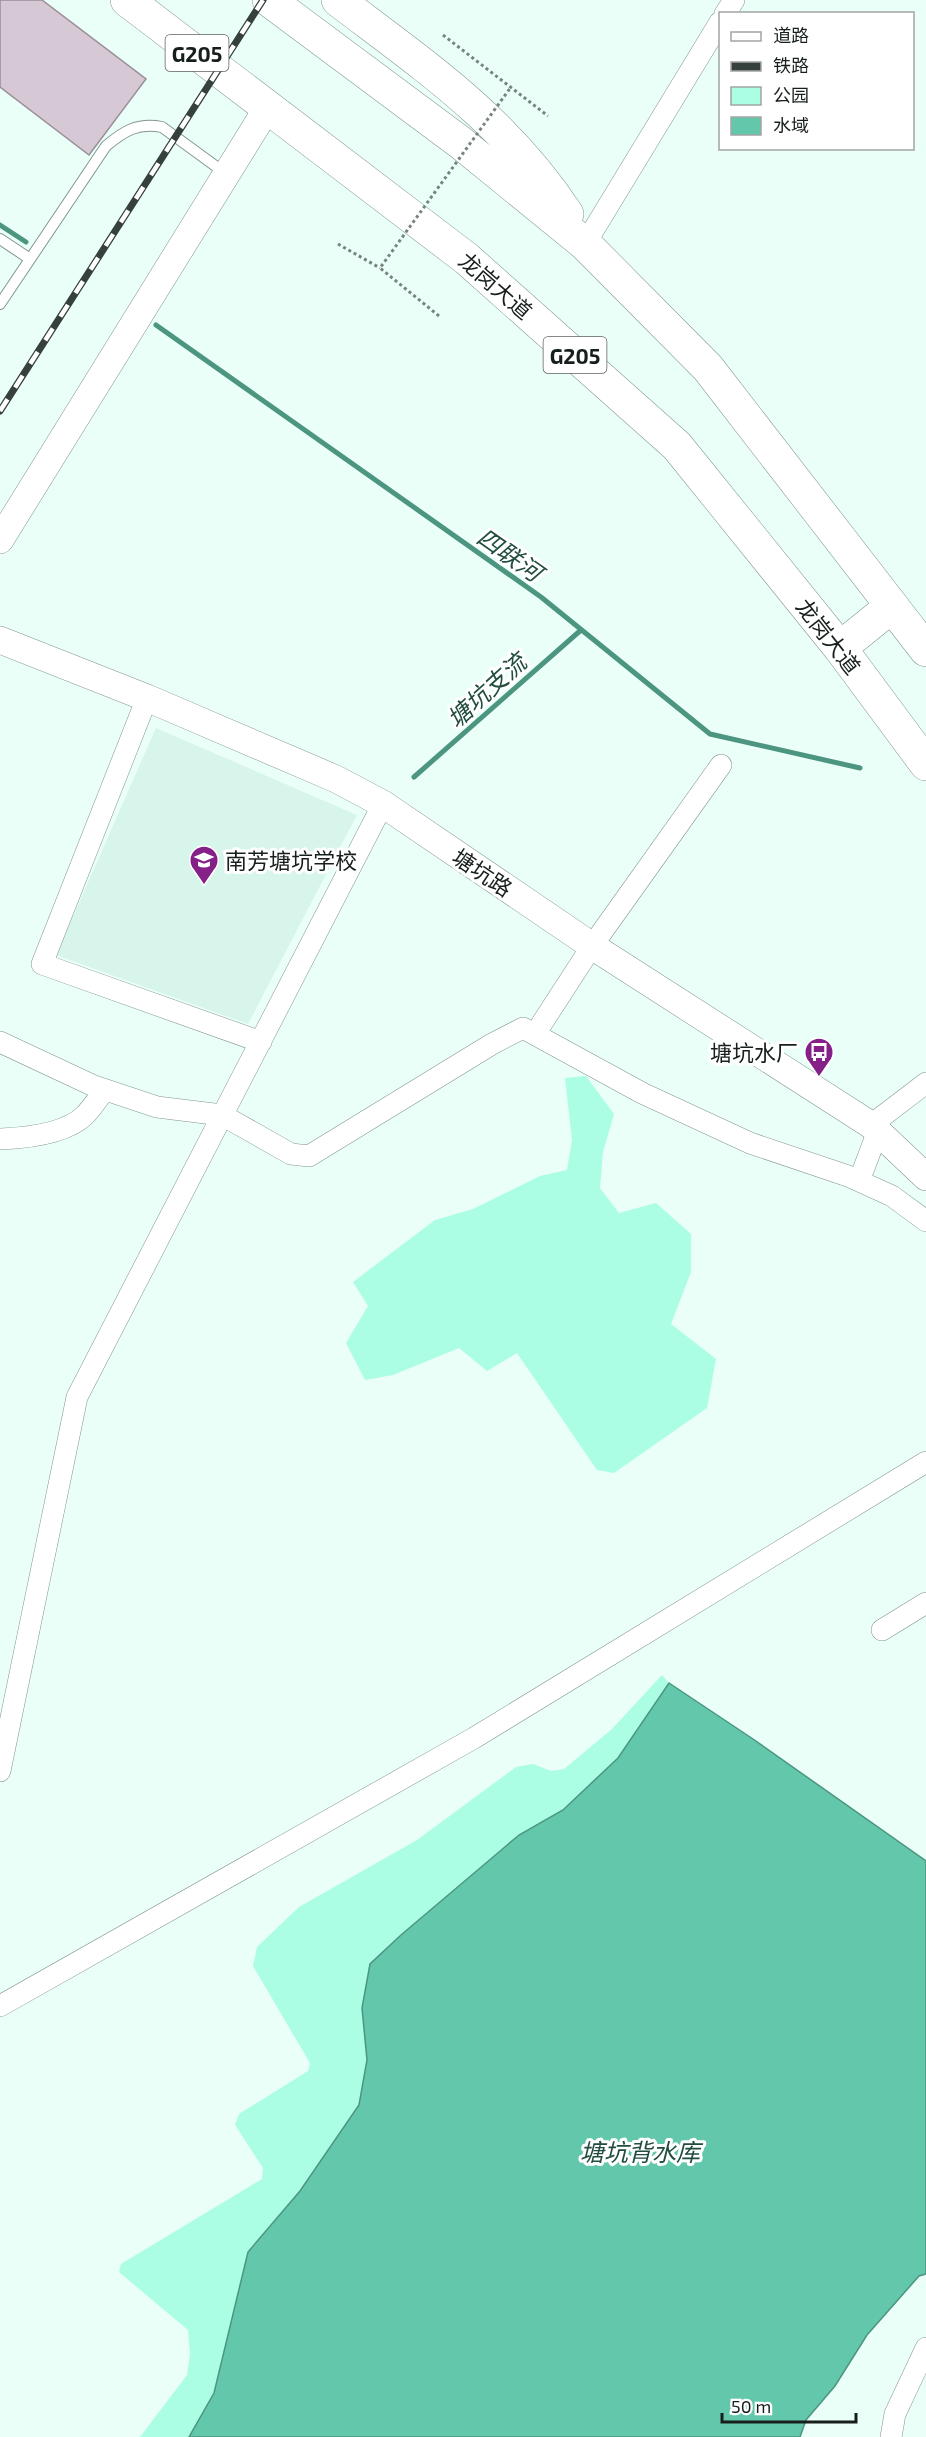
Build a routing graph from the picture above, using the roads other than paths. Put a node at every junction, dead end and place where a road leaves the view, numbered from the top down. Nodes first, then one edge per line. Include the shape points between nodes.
1 (127, 0) edge
2 (269, 0) edge
3 (338, 0) edge
4 (719, 24) edge
5 (267, 107) junction
6 (226, 173) junction
7 (0, 239) edge
8 (585, 243) junction
9 (30, 258) junction
10 (0, 304) edge
11 (0, 540) edge
12 (892, 606) junction
13 (0, 640) edge
14 (840, 648) junction
15 (926, 650) edge
16 (147, 698) junction
17 (926, 764) edge
18 (721, 765) dead end
19 (383, 804) junction
20 (592, 946) junction
21 (535, 1034) junction
22 (0, 1042) edge
23 (261, 1042) junction
24 (926, 1083) edge
25 (105, 1090) junction
26 (222, 1115) junction
27 (874, 1128) junction
28 (0, 1139) edge
29 (926, 1177) edge
30 (859, 1181) junction
31 (926, 1221) edge
32 (926, 1462) edge
33 (926, 1604) edge
34 (882, 1630) dead end
35 (0, 1771) edge
36 (0, 2006) edge
37 (926, 2348) edge
38 (891, 2437) edge

1 - 5 highway, 龙岗大道 / G205
2 - 8 highway via 461,143
3 - 8 highway via 463,95 513,142
4 - 8 street
5 - 6 street
5 - 14 highway, 龙岗大道 / G205 via 467,259 677,446
6 - 9 lane via 162,127 134,126 106,146
6 - 11 street
7 - 9 lane
8 - 12 highway via 708,368
9 - 10 lane
12 - 14 highway
12 - 15 highway
13 - 16 street, 塘坑路
14 - 17 highway, 龙岗大道 / G205
16 - 19 street, 塘坑路 via 336,779
16 - 23 street via 42,964
18 - 20 street
19 - 20 street, 塘坑路
19 - 23 street
20 - 21 street
20 - 27 street, 塘坑路
21 - 26 street via 524,1028 492,1044 309,1156 291,1154
21 - 30 street via 642,1093 750,1143
22 - 25 street
23 - 26 street
24 - 27 street
25 - 26 street via 158,1107
25 - 28 street via 83,1117 68,1126
26 - 35 street via 77,1397
27 - 29 street, 塘坑路
27 - 30 street
30 - 31 street via 892,1196
32 - 36 street via 474,1738
33 - 34 street
37 - 38 street via 895,2414

